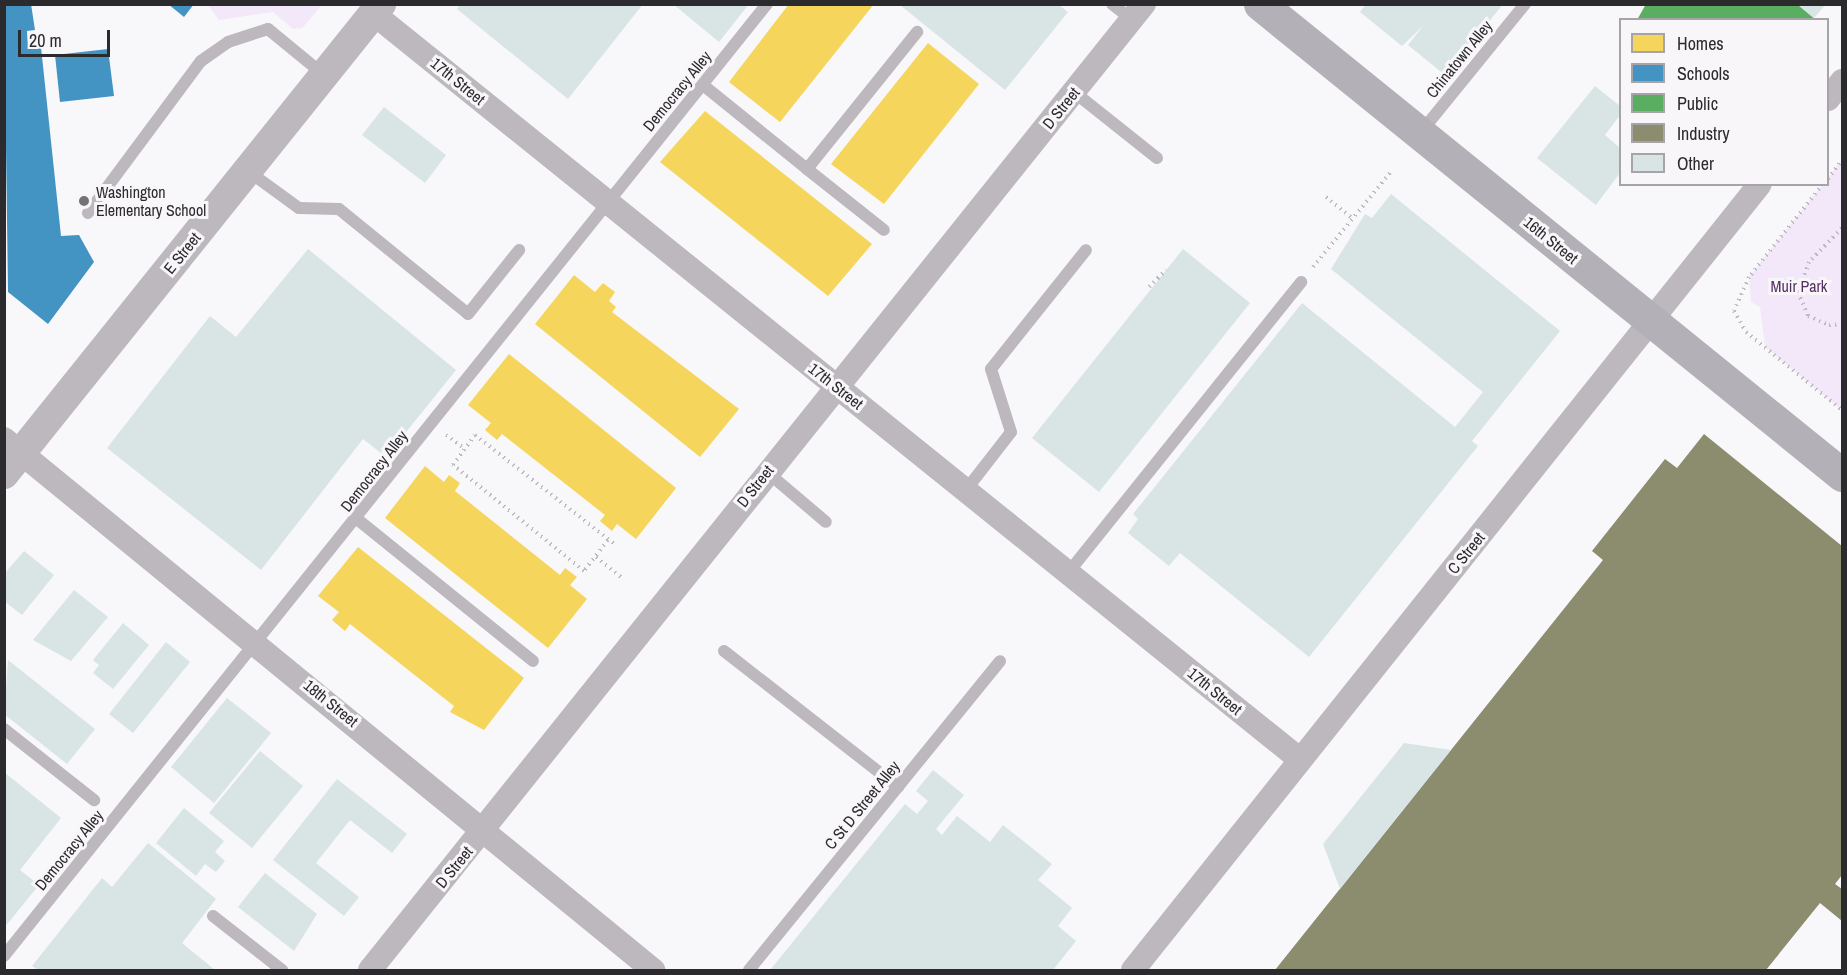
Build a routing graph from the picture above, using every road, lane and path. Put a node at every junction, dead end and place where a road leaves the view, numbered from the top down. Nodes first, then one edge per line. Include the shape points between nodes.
1 (767, 4) edge
2 (1113, 4) edge
3 (1260, 4) edge
4 (1525, 4) edge
5 (378, 9) edge
6 (1138, 12) edge
7 (917, 32) dead end
8 (324, 75) junction
9 (1842, 81) edge
10 (703, 85) junction
11 (1074, 92) junction
12 (1829, 97) edge
13 (1419, 134) junction
14 (1157, 158) dead end
15 (1842, 160) edge
16 (807, 169) junction
17 (248, 171) junction
18 (1390, 172) dead end
19 (1829, 176) edge
20 (1758, 186) edge
21 (1821, 186) edge
22 (1326, 197) dead end
23 (608, 202) junction
24 (88, 213) dead end
25 (1352, 218) junction
26 (1842, 228) edge
27 (884, 230) dead end
28 (519, 250) dead end
29 (1086, 250) dead end
30 (1166, 270) dead end
31 (1301, 282) joint
32 (1149, 287) dead end
33 (1651, 322) junction
34 (1842, 324) edge
35 (835, 385) junction
36 (1842, 410) edge
37 (10, 455) edge
38 (766, 472) junction
39 (1842, 475) edge
40 (966, 490) junction
41 (357, 519) junction
42 (826, 522) dead end
43 (608, 540) junction
44 (616, 545) dead end
45 (596, 557) junction
46 (1068, 573) junction
47 (622, 578) dead end
48 (257, 643) junction
49 (724, 651) dead end
50 (533, 661) dead end
51 (1000, 661) dead end
52 (4, 729) edge
53 (1299, 759) junction
54 (898, 787) junction
55 (94, 800) dead end
56 (485, 828) junction
57 (213, 916) dead end
58 (1172, 921) junction
59 (4, 957) edge
60 (282, 970) edge
61 (370, 970) edge
62 (653, 970) edge
63 (750, 970) edge
64 (1114, 970) edge
65 (1133, 970) edge

1 - 10 lane, Democracy Alley
2 - 6 lane
3 - 13 main road, 16th Street
4 - 13 lane, Chinatown Alley
5 - 8 street, E Street
5 - 23 street, 17th Street
6 - 11 street, D Street
7 - 16 lane
8 - 17 street, E Street
8 - 24 lane via 268,29 228,42 201,61
9 - 12 street
10 - 16 lane
10 - 23 lane, Democracy Alley
11 - 14 lane
11 - 35 street, D Street
13 - 33 main road, 16th Street
15 - 19 path
16 - 27 lane
17 - 28 lane via 299,208 339,209 468,314
17 - 37 street, E Street
18 - 25 path
20 - 33 street, C Street
21 - 36 path via 1749,277 1734,311 1746,332
22 - 25 path
23 - 35 street, 17th Street
23 - 41 lane, Democracy Alley
25 - 31 path
26 - 34 path via 1809,262 1798,292 1808,316 1829,325
29 - 40 lane via 990,369 1011,432
30 - 32 path
31 - 46 lane
33 - 39 main road, 16th Street
33 - 53 street, C Street
35 - 38 street, D Street
35 - 40 street, 17th Street
37 - 48 street, 18th Street
38 - 42 lane
38 - 56 street, D Street
40 - 46 street, 17th Street
41 - 48 lane, Democracy Alley
41 - 50 lane
43 - 44 path
43 - 45 path
43 - 45 path via 475,435 453,465 584,571
45 - 47 path
46 - 53 street, 17th Street
48 - 56 street, 18th Street
48 - 59 lane, Democracy Alley
49 - 54 lane
51 - 54 lane, C St D Street Alley
52 - 55 lane
53 - 58 street, C Street
54 - 63 lane, C St D Street Alley
56 - 61 street, D Street
56 - 62 street, 18th Street
57 - 60 lane
58 - 64 street, C Street
58 - 65 street, C Street

